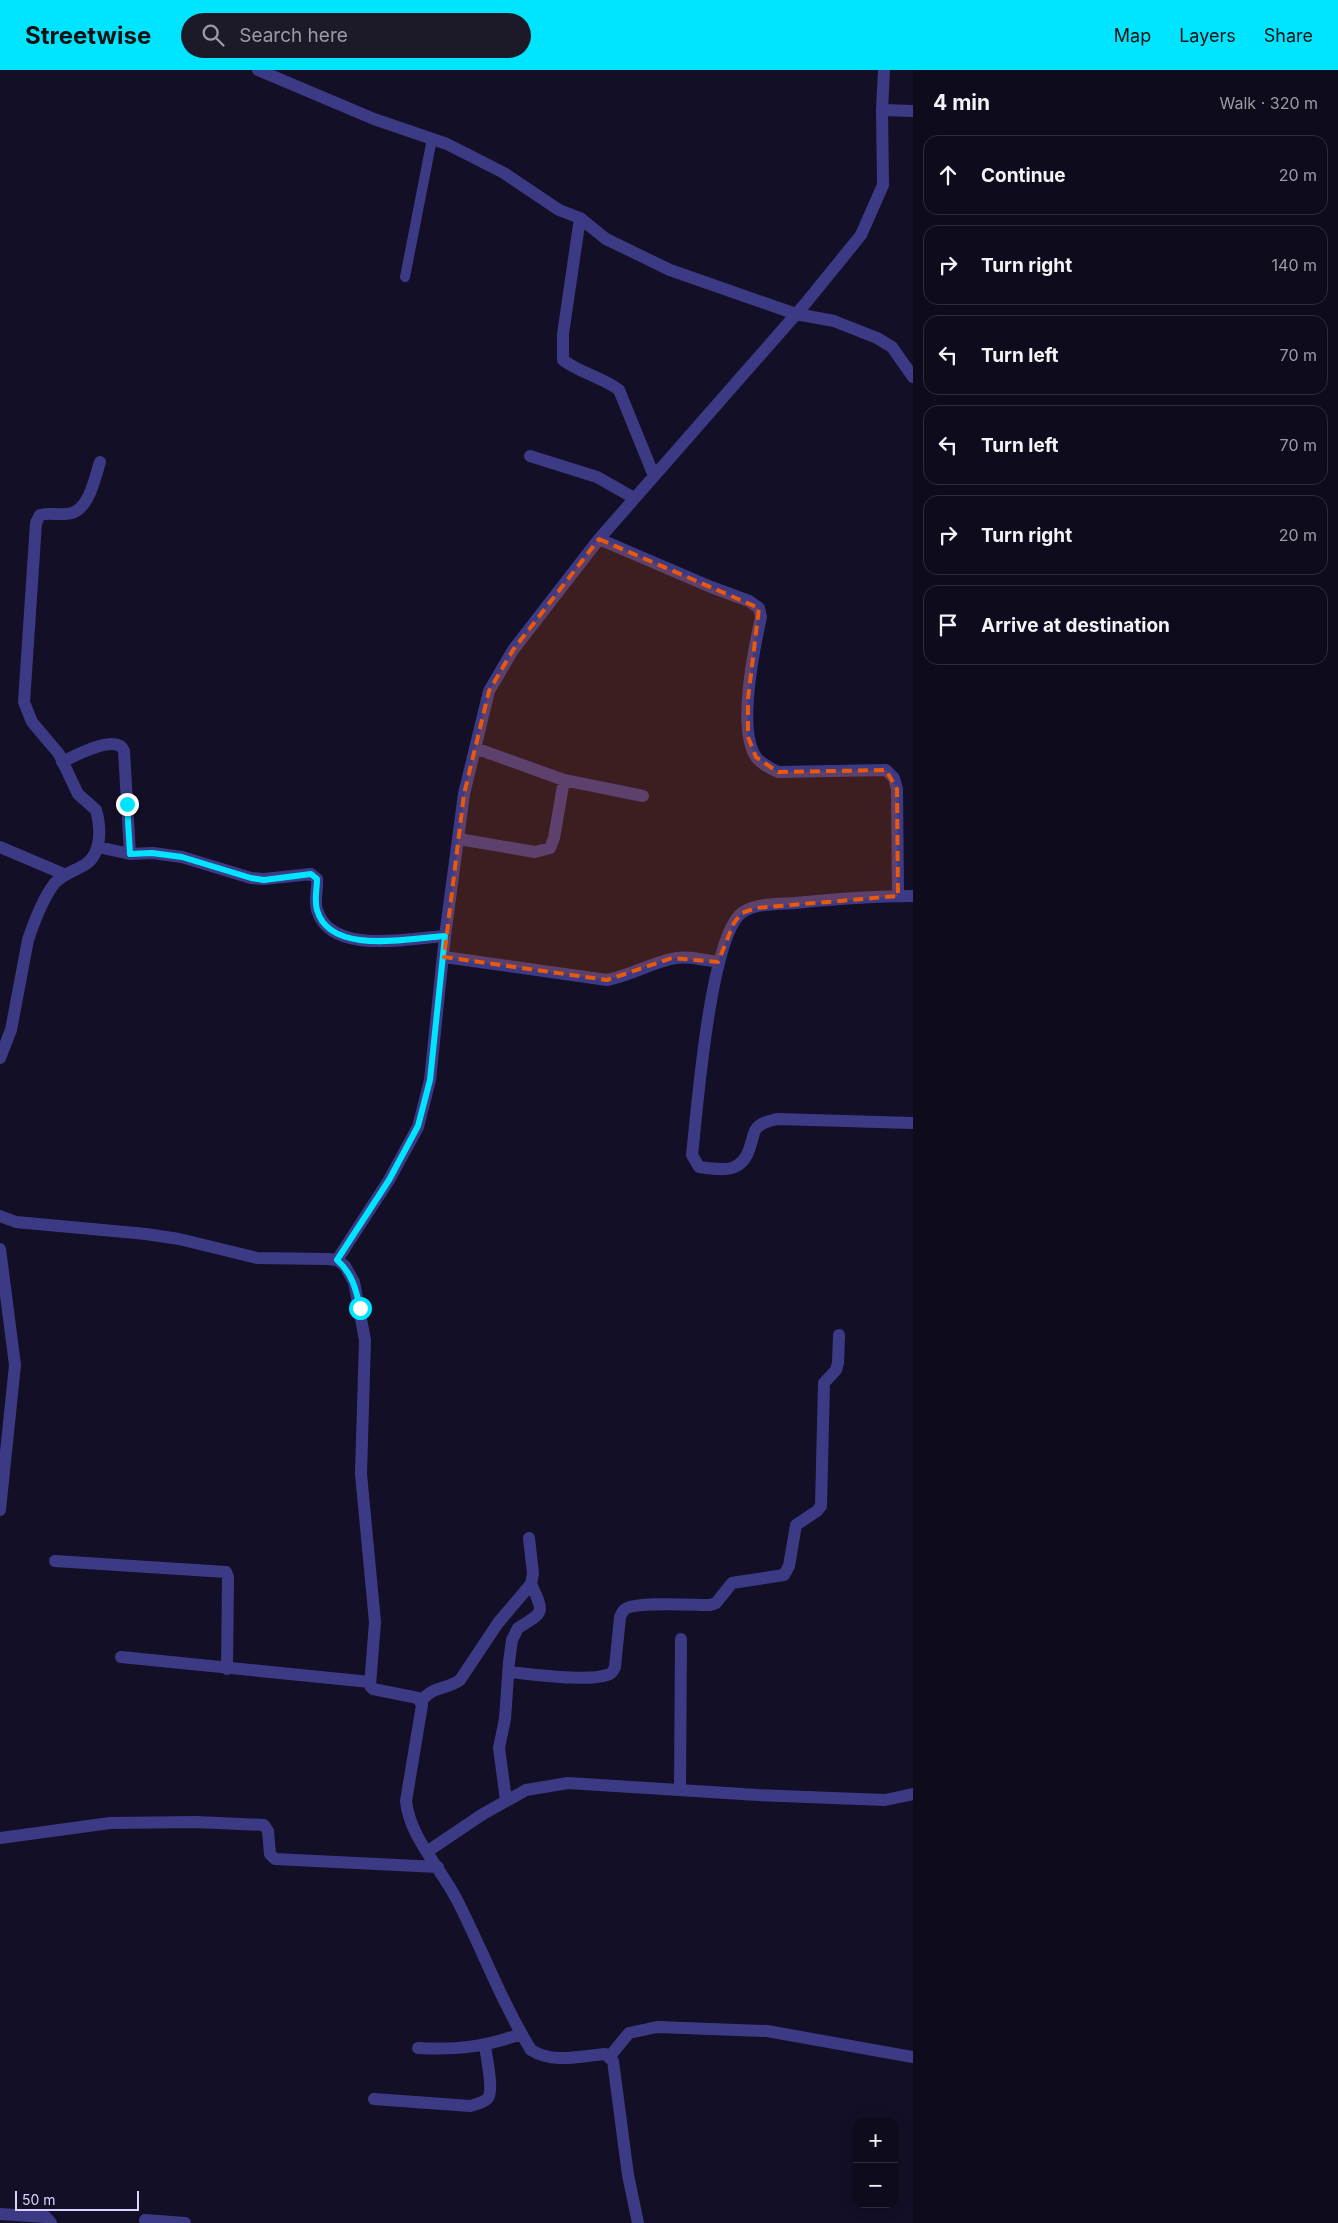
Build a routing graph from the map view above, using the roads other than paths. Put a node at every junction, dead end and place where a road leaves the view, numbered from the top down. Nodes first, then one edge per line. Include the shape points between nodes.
1 (258, 70) edge
2 (884, 70) edge
3 (882, 110) junction
4 (913, 110) edge
5 (432, 139) junction
6 (580, 218) junction
7 (405, 277) dead end
8 (796, 314) junction
9 (913, 377) edge
10 (530, 456) dead end
11 (100, 462) dead end
12 (654, 476) junction
13 (634, 498) junction
14 (599, 539) junction
15 (475, 748) junction
16 (62, 762) junction
17 (564, 780) junction
18 (643, 796) dead end
19 (459, 839) junction
20 (0, 847) edge
21 (98, 847) junction
22 (130, 854) junction
23 (66, 874) junction
24 (898, 896) junction
25 (913, 896) edge
26 (445, 936) junction
27 (444, 957) junction
28 (718, 962) junction
29 (0, 1058) edge
30 (913, 1123) edge
31 (0, 1216) edge
32 (0, 1249) edge
33 (337, 1260) junction
34 (839, 1335) dead end
35 (0, 1510) edge
36 (529, 1538) dead end
37 (55, 1561) dead end
38 (531, 1584) junction
39 (681, 1639) dead end
40 (121, 1657) dead end
41 (228, 1669) junction
42 (508, 1672) junction
43 (370, 1682) junction
44 (420, 1701) junction
45 (680, 1790) junction
46 (913, 1794) edge
47 (506, 1800) junction
48 (0, 1838) edge
49 (428, 1850) junction
50 (438, 1867) junction
51 (521, 2034) junction
52 (485, 2045) junction
53 (418, 2048) dead end
54 (610, 2056) junction
55 (913, 2057) edge
56 (374, 2099) dead end
57 (0, 2214) edge
58 (145, 2220) dead end
59 (51, 2223) edge
60 (185, 2223) edge
61 (638, 2223) edge

1 - 5 street via 374,119
2 - 3 street
3 - 4 street
3 - 8 street via 883,185 875,208 862,235
5 - 6 street via 504,173 560,210
5 - 7 lane
6 - 8 street via 606,239 670,270
6 - 12 street via 563,334 563,360 619,390
8 - 9 street via 834,321 877,338 892,348
8 - 12 street
10 - 13 street via 597,477
11 - 16 street via 79,510 40,515 36,523 24,702 32,722 55,747
12 - 13 street
13 - 14 street
14 - 15 street via 513,650 489,691
14 - 24 street via 710,587 749,600 759,608 761,617 748,699 748,737 756,757 778,772 886,770 894,778 897,789
15 - 17 street
15 - 19 street via 464,794
16 - 21 street via 78,794 96,810
16 - 22 street via 91,749 119,743 122,746
17 - 18 street
17 - 19 street via 550,848 535,852
19 - 26 street
20 - 23 street
21 - 22 street
21 - 23 street via 88,863
22 - 26 street via 174,855 264,880 311,874 317,879 316,906 321,920 329,930 348,939
23 - 29 street via 48,893 28,940 11,1030
24 - 25 street
24 - 28 street via 865,896 756,908 742,913 734,923
26 - 27 street
27 - 28 street via 607,980 629,976 672,958
27 - 33 street via 430,1080 418,1126 389,1180
28 - 30 street via 692,1155 699,1167 730,1169 741,1166 747,1158 756,1129 777,1119
31 - 33 street via 16,1222 171,1238 257,1258
32 - 35 street via 14,1365
33 - 43 street via 345,1266 354,1282 365,1340 361,1474 375,1632
34 - 42 street via 836,1370 824,1383 821,1506 796,1525 789,1566 784,1575 732,1583 716,1603 710,1605 631,1606 620,1617 615,1667 606,1676
36 - 38 street
37 - 41 street via 226,1572
38 - 42 street via 540,1605 539,1613 534,1620 518,1628 512,1640
38 - 44 street via 498,1623 460,1680 430,1691
39 - 45 street
40 - 41 street
41 - 43 street
42 - 47 street via 505,1719 499,1748
43 - 44 street via 373,1689
44 - 49 street via 422,1705 406,1801 408,1814
45 - 46 street via 885,1800
45 - 47 street via 568,1783 526,1790
47 - 49 street
48 - 50 street via 110,1823 264,1825 268,1831 270,1854 275,1858
49 - 50 street
50 - 51 street via 458,1901
51 - 52 street
51 - 54 street via 531,2050 541,2056
52 - 53 street via 456,2050
52 - 56 street via 490,2092 488,2099 481,2103 470,2106
54 - 55 street via 629,2033 657,2027 767,2031
54 - 61 street via 615,2070 628,2175
57 - 59 street via 46,2217
58 - 60 street

